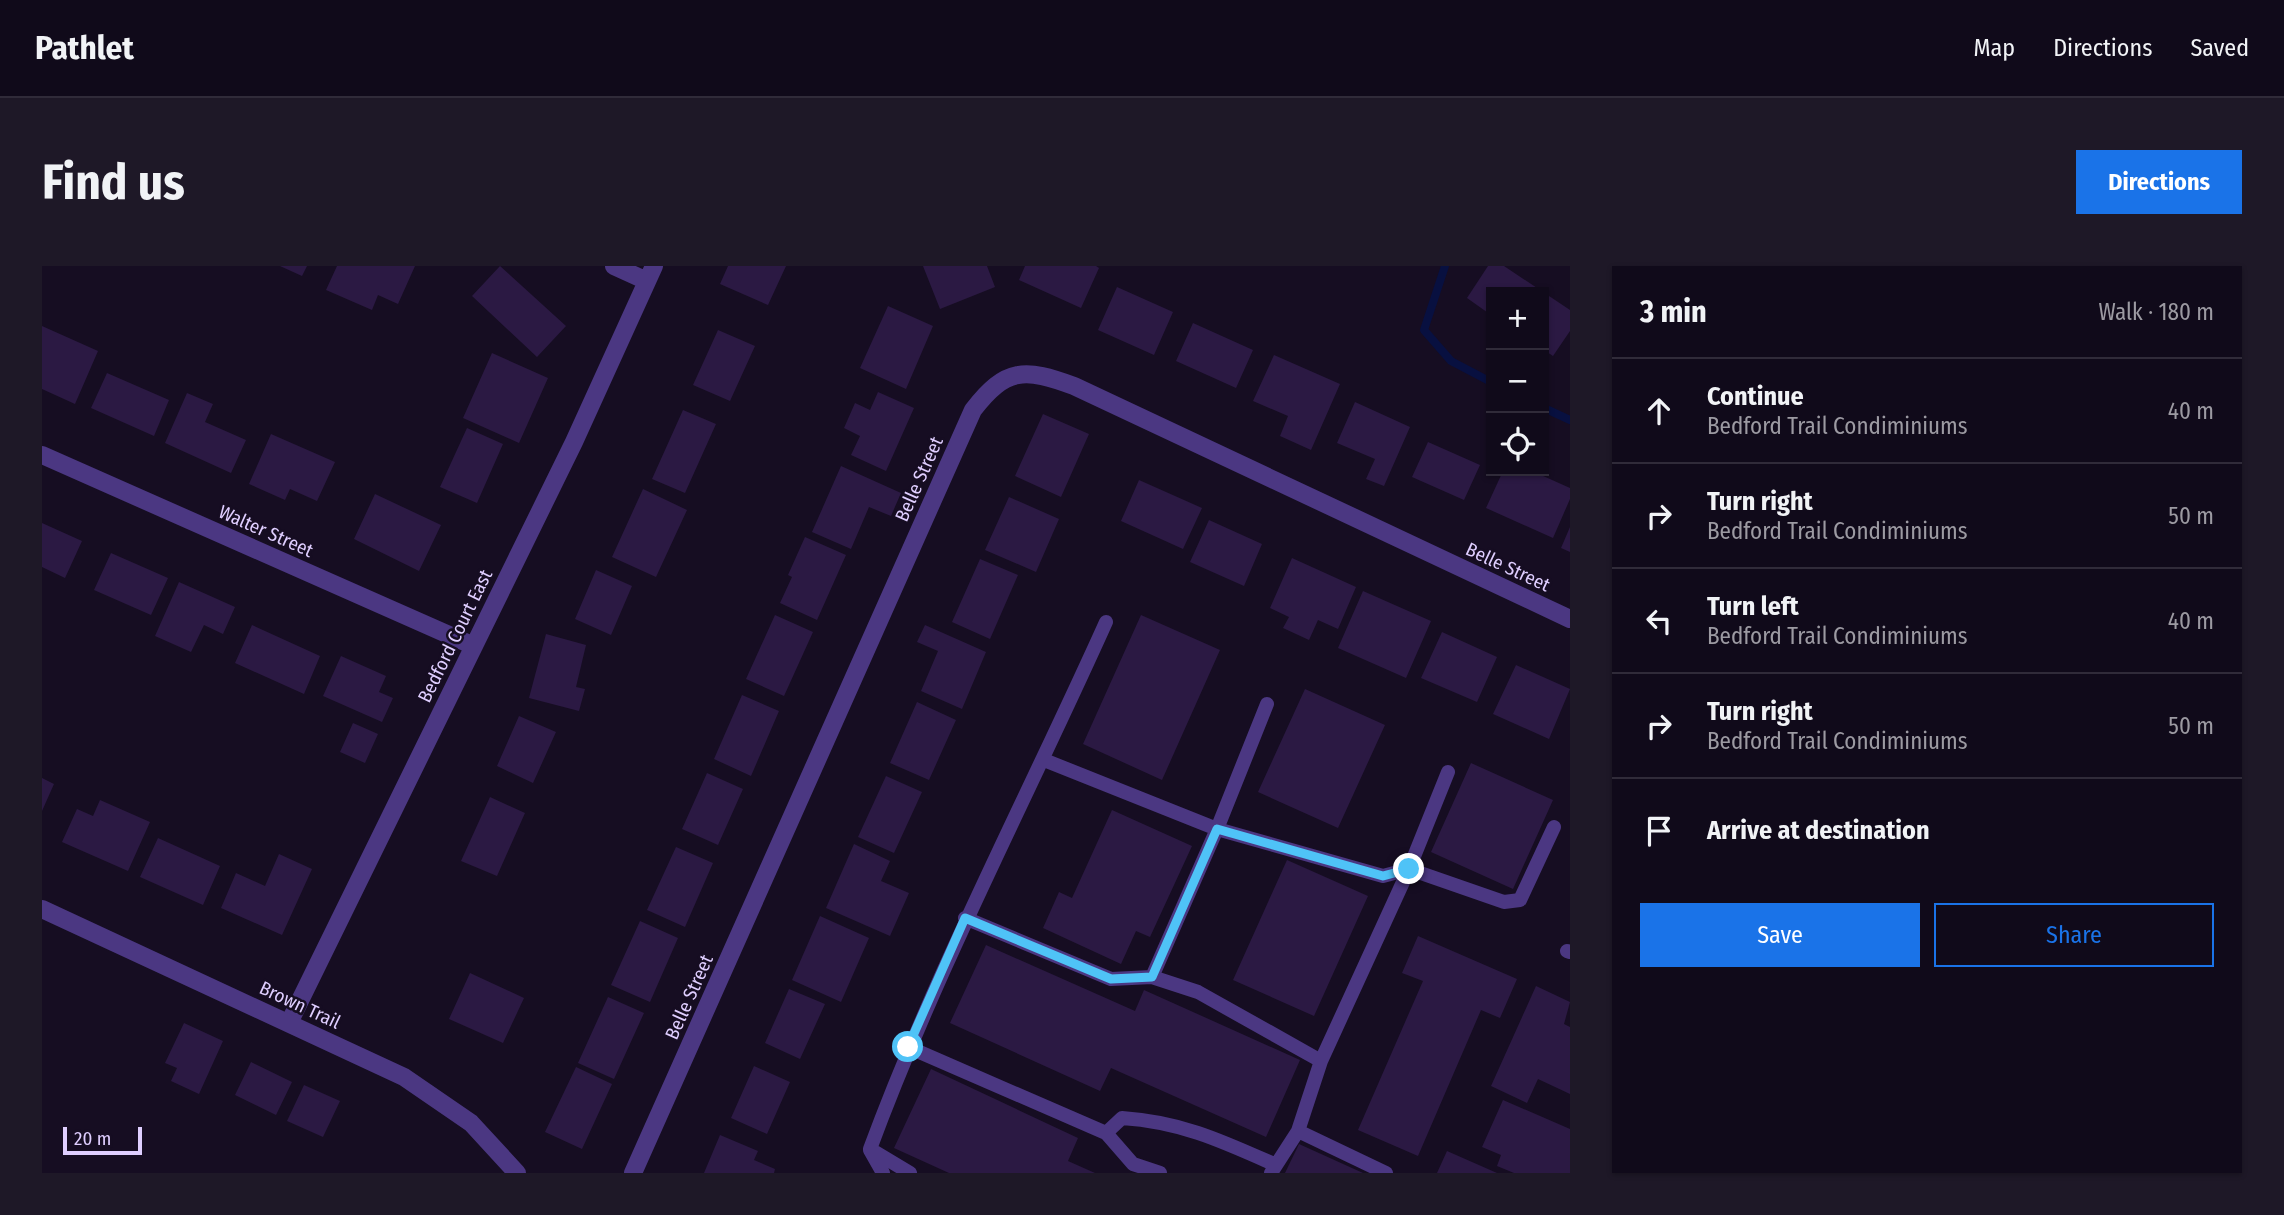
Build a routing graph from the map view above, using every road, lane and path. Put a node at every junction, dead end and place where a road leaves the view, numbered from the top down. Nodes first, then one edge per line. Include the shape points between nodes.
1 (614, 266) edge
2 (651, 273) edge
3 (42, 455) edge
4 (1570, 619) edge
5 (1106, 622) dead end
6 (474, 646) junction
7 (1267, 704) dead end
8 (1044, 760) junction
9 (1448, 772) dead end
10 (1554, 827) dead end
11 (1217, 829) junction
12 (1409, 869) junction
13 (42, 909) edge
14 (965, 918) junction
15 (1152, 977) junction
16 (289, 1023) junction
17 (908, 1047) junction
18 (1321, 1061) junction
19 (1298, 1131) junction
20 (1106, 1133) junction
21 (870, 1149) junction
22 (1273, 1169) edge
23 (517, 1173) edge
24 (633, 1173) edge
25 (884, 1173) edge
26 (910, 1173) edge
27 (1160, 1173) edge
28 (1386, 1173) edge

1 - 2 street
2 - 6 street, Bedford Court East
3 - 6 street, Walter Street
4 - 24 street, Belle Street via 1074,386 1041,374 1006,376 973,410
5 - 8 lane
6 - 16 street, Bedford Court East
7 - 11 lane
8 - 11 lane
8 - 14 lane
9 - 12 lane
10 - 12 lane via 1520,900 1504,902
11 - 12 lane via 1383,876
11 - 15 lane
12 - 18 lane
13 - 16 street, Brown Trail
14 - 15 lane via 1111,979
14 - 17 lane
15 - 18 lane via 1198,992
16 - 23 street, Brown Trail via 404,1077 471,1124
17 - 20 lane
17 - 21 lane
18 - 19 lane
19 - 22 lane
19 - 28 lane
20 - 22 lane via 1122,1118 1161,1121 1205,1134
20 - 27 lane via 1133,1164
21 - 25 lane
21 - 26 lane

